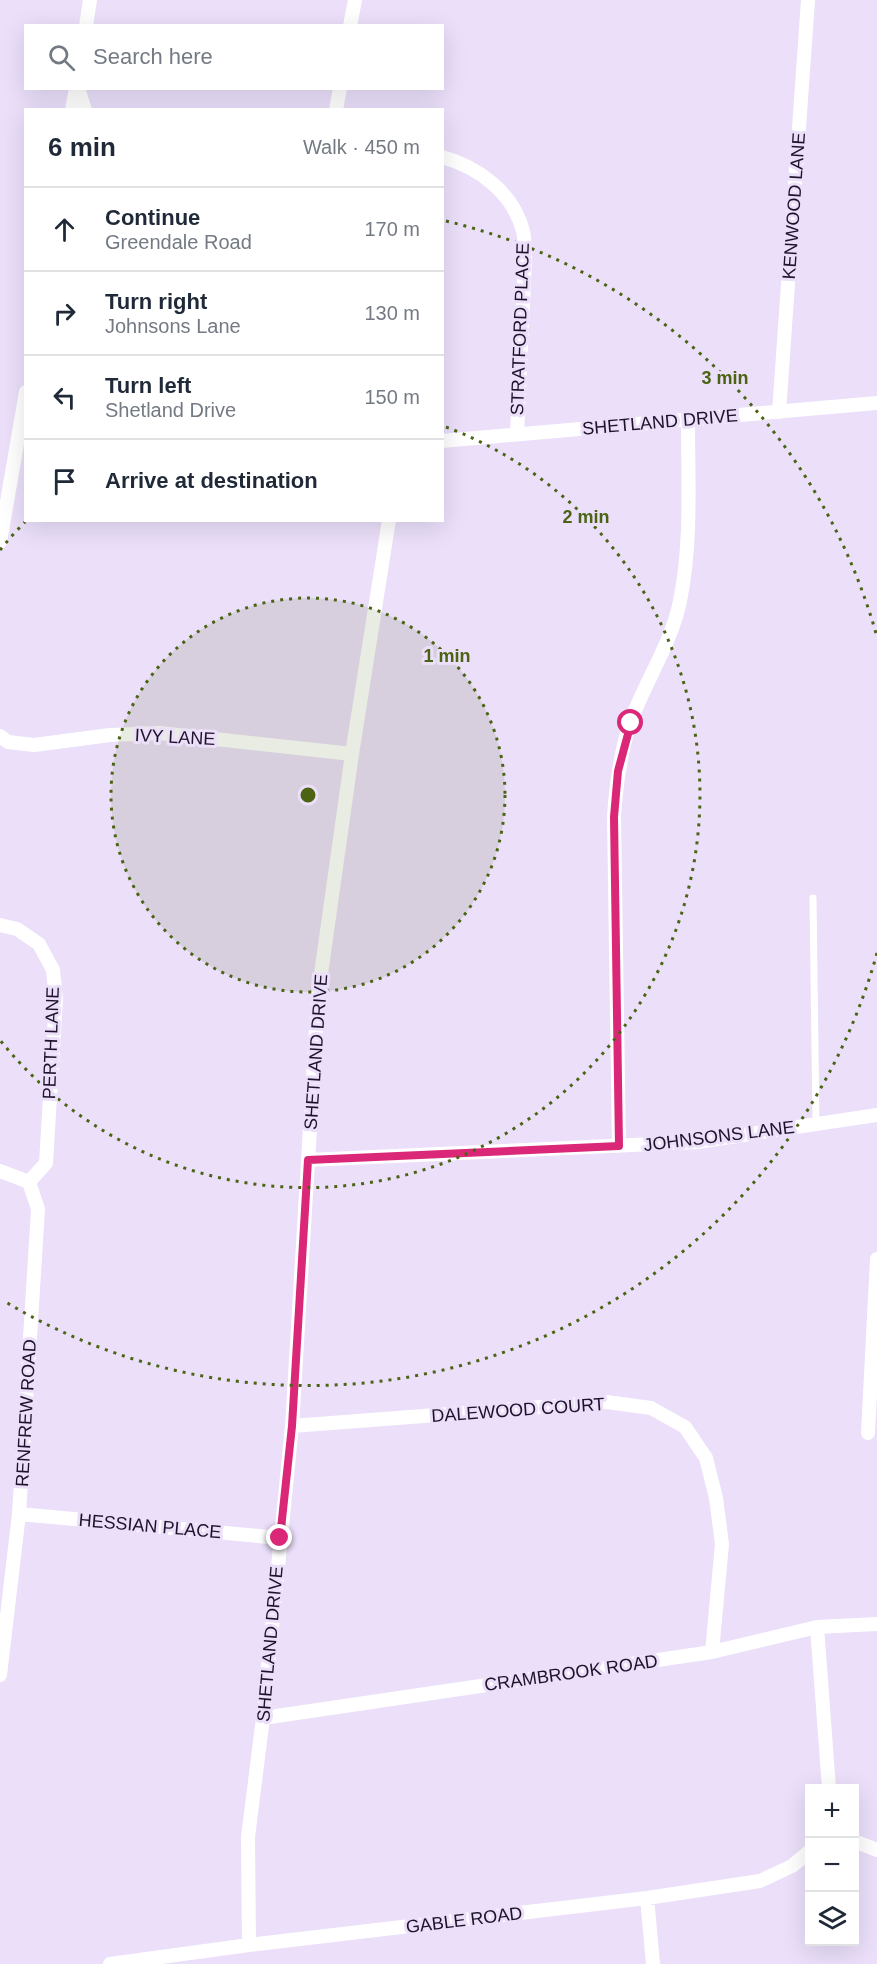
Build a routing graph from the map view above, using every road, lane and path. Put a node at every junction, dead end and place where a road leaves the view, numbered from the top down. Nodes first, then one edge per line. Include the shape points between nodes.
1 (90, 0) edge
2 (355, 0) edge
3 (808, 0) edge
4 (86, 24) edge
5 (350, 24) edge
6 (77, 90) edge
7 (78, 90) edge
8 (340, 90) edge
9 (72, 108) edge
10 (84, 108) edge
11 (336, 108) edge
12 (444, 158) edge
13 (877, 403) edge
14 (779, 412) junction
15 (24, 416) edge
16 (688, 419) junction
17 (517, 434) junction
18 (444, 441) edge
19 (19, 475) edge
20 (388, 522) edge
21 (0, 542) edge
22 (0, 736) edge
23 (352, 754) junction
24 (813, 898) dead end
25 (0, 925) edge
26 (877, 1115) edge
27 (816, 1124) junction
28 (619, 1146) junction
29 (308, 1160) junction
30 (0, 1171) edge
31 (29, 1182) junction
32 (877, 1259) edge
33 (292, 1426) junction
34 (868, 1433) dead end
35 (20, 1514) junction
36 (280, 1538) junction
37 (877, 1624) edge
38 (817, 1627) junction
39 (712, 1652) junction
40 (0, 1675) edge
41 (263, 1718) junction
42 (829, 1784) edge
43 (859, 1843) edge
44 (877, 1850) edge
45 (805, 1855) edge
46 (647, 1899) junction
47 (249, 1945) junction
48 (110, 1964) edge
49 (653, 1964) edge

1 - 4 street
2 - 5 street
3 - 14 street, KENWOOD LANE
6 - 9 street
7 - 10 street
8 - 11 street
12 - 17 street, STRATFORD PLACE via 460,162 492,181 512,204 523,232
13 - 14 street, SHETLAND DRIVE
14 - 16 street, SHETLAND DRIVE
15 - 19 street
16 - 17 street, SHETLAND DRIVE
16 - 28 street via 687,550 680,603 631,723 618,771 614,817
17 - 18 street, SHETLAND DRIVE
19 - 21 street
20 - 23 street, SHETLAND DRIVE
22 - 23 street, IVY LANE via 8,742 34,745 160,733
23 - 29 street, SHETLAND DRIVE via 318,995
24 - 27 lane
25 - 31 street, PERTH LANE via 17,929 39,944 52,970 56,999 46,1163
26 - 27 street, JOHNSONS LANE
27 - 28 street, JOHNSONS LANE via 697,1142
28 - 29 street, JOHNSONS LANE
29 - 33 street, SHETLAND DRIVE
30 - 31 street
31 - 35 street, RENFREW ROAD via 38,1209
32 - 34 street
33 - 36 street, SHETLAND DRIVE
33 - 39 street, DALEWOOD COURT via 607,1402 651,1408 685,1427 706,1458 716,1498 722,1544
35 - 36 street, HESSIAN PLACE
35 - 40 street, RENFREW ROAD
36 - 41 street, SHETLAND DRIVE
37 - 38 street, CRAMBROOK ROAD
38 - 39 street, CRAMBROOK ROAD
38 - 42 street
39 - 41 street, CRAMBROOK ROAD
41 - 47 street, SHETLAND DRIVE via 248,1838
43 - 44 street
45 - 46 street, GABLE ROAD via 760,1881
46 - 47 street, GABLE ROAD
46 - 49 street
47 - 48 street, GABLE ROAD

